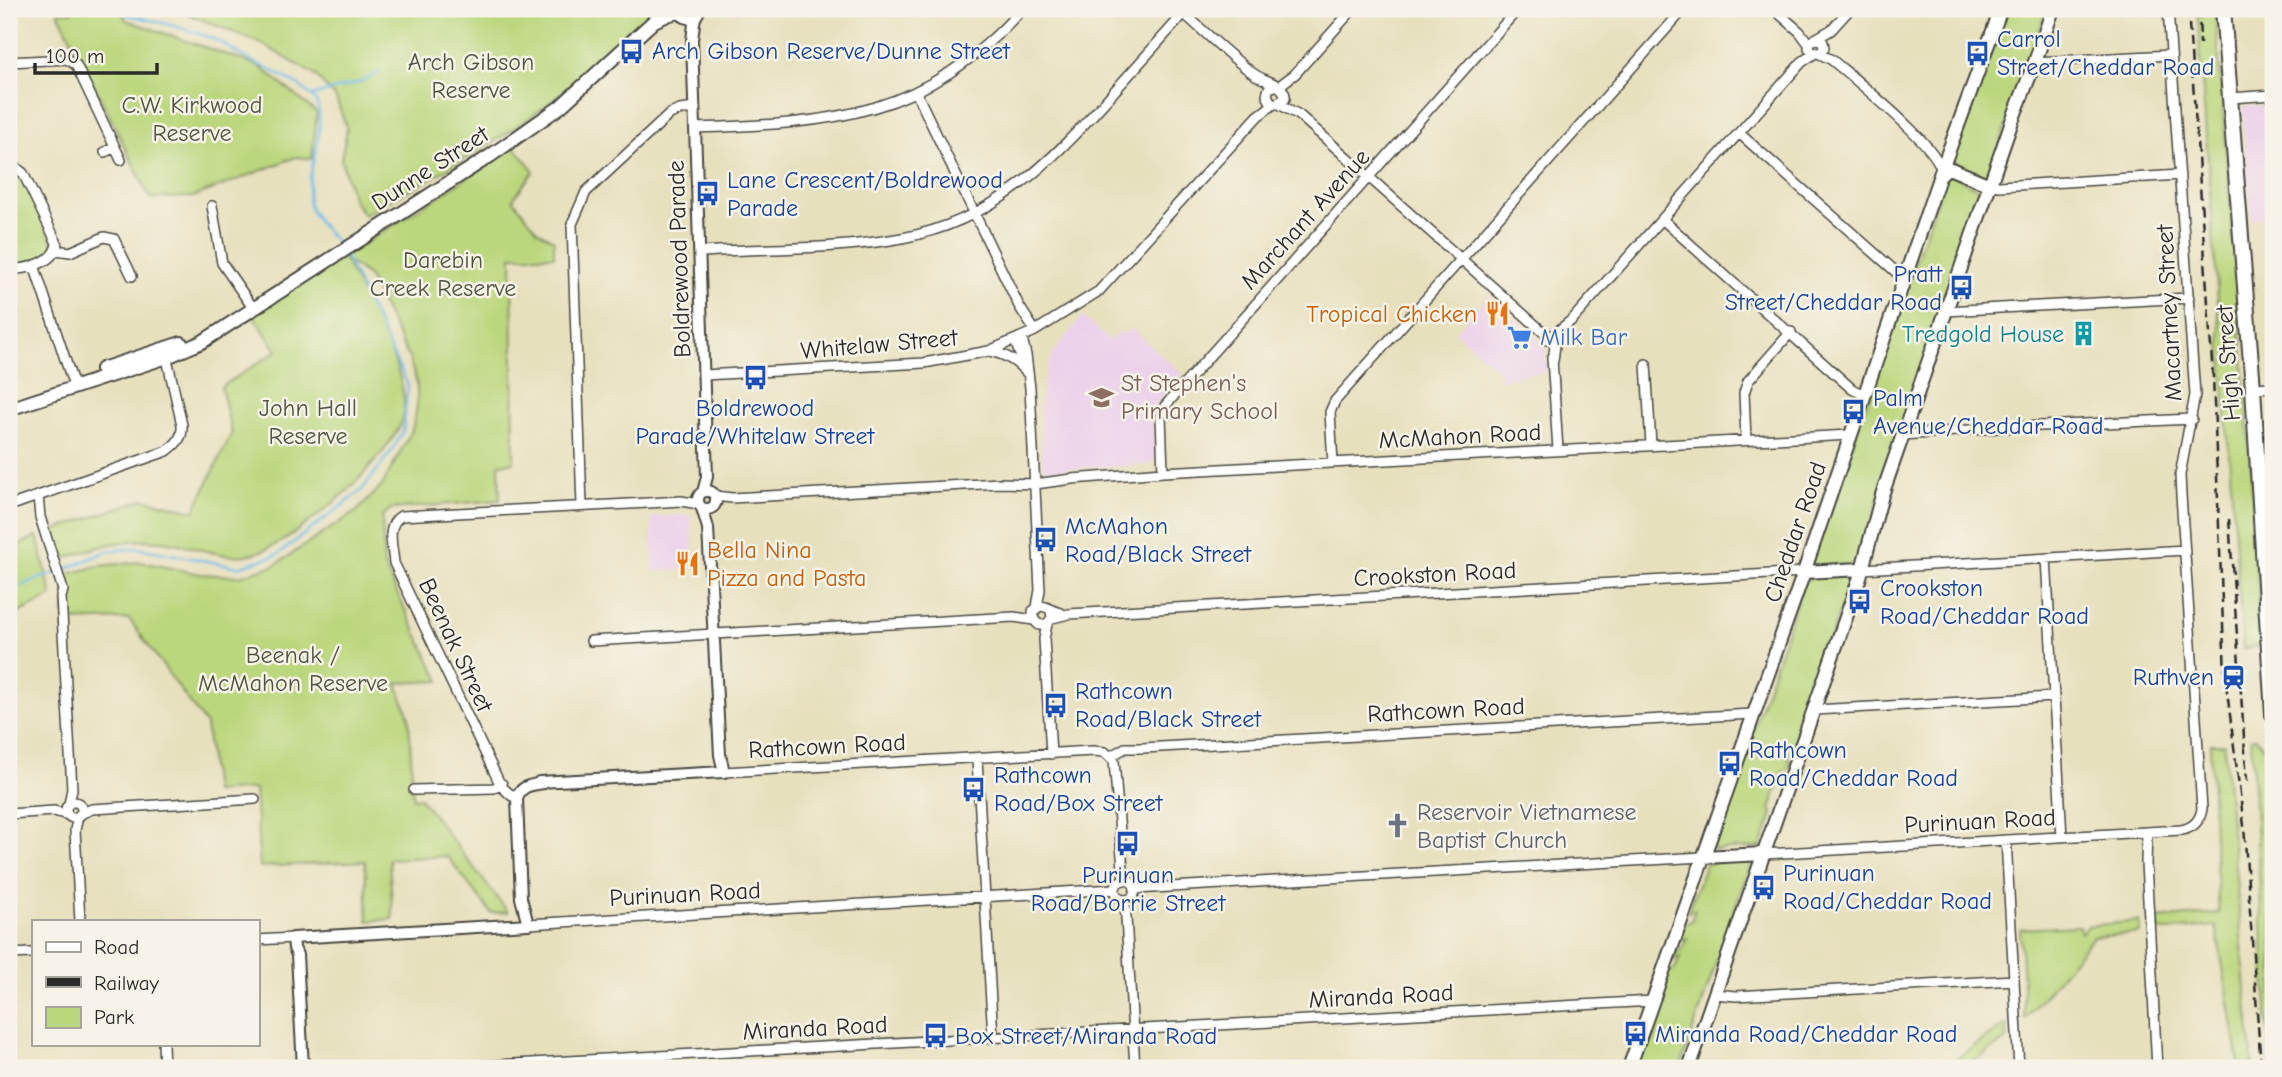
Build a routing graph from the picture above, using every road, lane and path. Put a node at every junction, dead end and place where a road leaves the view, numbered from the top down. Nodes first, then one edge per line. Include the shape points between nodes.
1 (664, 9) edge
2 (1022, 9) edge
3 (1353, 9) edge
4 (1518, 9) edge
5 (1684, 9) edge
6 (1774, 9) edge
7 (1850, 9) edge
8 (2001, 9) edge
9 (2053, 9) edge
10 (2168, 9) edge
11 (2223, 9) edge
12 (1184, 10) edge
13 (691, 11) edge
14 (654, 21) junction
15 (1816, 46) junction
16 (2171, 55) junction
17 (9, 62) edge
18 (2035, 62) junction
19 (916, 92) junction
20 (1277, 95) junction
21 (2273, 95) edge
22 (2230, 98) junction
23 (695, 108) junction
24 (696, 128) junction
25 (1739, 132) junction
26 (1920, 139) junction
27 (1952, 145) junction
28 (115, 147) junction
29 (105, 152) dead end
30 (121, 160) dead end
31 (9, 162) edge
32 (1941, 174) junction
33 (2180, 175) junction
34 (1368, 177) junction
35 (1990, 185) junction
36 (212, 205) dead end
37 (975, 212) junction
38 (1662, 219) junction
39 (56, 250) junction
40 (700, 252) junction
41 (1461, 259) junction
42 (34, 265) junction
43 (9, 269) edge
44 (132, 276) dead end
45 (1904, 279) junction
46 (2189, 298) junction
47 (253, 308) junction
48 (1945, 311) junction
49 (1791, 332) junction
50 (1025, 336) junction
51 (1549, 340) junction
52 (989, 351) junction
53 (159, 354) junction
54 (1646, 363) dead end
55 (1028, 374) junction
56 (704, 375) junction
57 (73, 382) junction
58 (2273, 387) edge
59 (2253, 388) junction
60 (1864, 395) junction
61 (9, 401) edge
62 (9, 409) edge
63 (2192, 419) junction
64 (1850, 435) junction
65 (1902, 435) junction
66 (1746, 440) junction
67 (1651, 445) junction
68 (1558, 450) junction
69 (1333, 463) junction
70 (1163, 472) junction
71 (1035, 481) junction
72 (38, 496) junction
73 (707, 500) junction
74 (26, 501) junction
75 (9, 506) edge
76 (582, 506) junction
77 (40, 517) junction
78 (391, 526) joint
79 (2268, 540) edge
80 (2185, 550) junction
81 (2046, 558) junction
82 (1862, 569) junction
83 (1804, 572) junction
84 (1042, 615) junction
85 (713, 634) junction
86 (591, 641) dead end
87 (2272, 683) edge
88 (2054, 697) junction
89 (1814, 710) junction
90 (1752, 714) junction
91 (2273, 715) edge
92 (1051, 754) junction
93 (1113, 758) junction
94 (976, 759) junction
95 (721, 773) junction
96 (506, 786) junction
97 (414, 790) dead end
98 (255, 799) dead end
99 (74, 810) junction
100 (9, 814) edge
101 (2197, 822) joint
102 (2144, 832) junction
103 (2063, 837) junction
104 (2006, 840) junction
105 (1763, 854) junction
106 (1703, 857) junction
107 (1124, 880) junction
108 (1115, 889) junction
109 (1135, 889) junction
110 (986, 898) junction
111 (1125, 901) junction
112 (80, 920) edge
113 (522, 925) junction
114 (296, 938) junction
115 (259, 940) edge
116 (32, 953) edge
117 (9, 954) edge
118 (2014, 980) junction
119 (1715, 994) junction
120 (1653, 1001) junction
121 (1133, 1030) junction
122 (993, 1037) junction
123 (302, 1045) junction
124 (163, 1046) edge
125 (164, 1068) edge
126 (303, 1068) edge
127 (308, 1068) edge
128 (440, 1068) edge
129 (1135, 1068) edge
130 (1629, 1068) edge
131 (1689, 1068) edge
132 (2019, 1068) edge
133 (2157, 1068) edge

1 - 14 main road, Dunne Street
2 - 19 street via 969,59
3 - 20 street, Whitelaw Street
4 - 34 street, Marchant Avenue
5 - 41 street
6 - 15 street
7 - 15 street
8 - 27 main road, Cheddar Road
9 - 18 main road
10 - 16 street, Macartney Street
11 - 22 main road, High Street
12 - 20 street
12 - 37 street via 1065,147 1033,176
13 - 14 main road, Dunne Street via 670,13
13 - 23 street, Boldrewood Parade
14 - 47 main road, Dunne Street via 560,107
15 - 25 street
15 - 26 street
16 - 18 street
16 - 33 street, Macartney Street
17 - 28 street via 67,59 76,65
18 - 35 main road
19 - 24 street via 860,113 813,122
19 - 37 street
20 - 34 street
20 - 50 street, Whitelaw Street via 1099,291
21 - 22 street
22 - 59 main road, High Street
23 - 24 street, Boldrewood Parade
23 - 76 street via 670,114 586,192 572,225
24 - 40 street, Boldrewood Parade
25 - 38 street
25 - 45 street
26 - 27 street via 1940,151
26 - 32 street via 1937,158
27 - 32 main road, Cheddar Road
28 - 29 street
28 - 30 street
31 - 39 street via 23,173 57,243
32 - 35 main road via 1951,169
32 - 45 main road, Cheddar Road
33 - 35 street
33 - 46 street, Macartney Street
34 - 41 street
34 - 70 street, Marchant Avenue via 1165,406 1161,416
35 - 48 main road
36 - 47 street via 222,263
37 - 40 street via 945,225 865,243
37 - 50 street via 1019,306
38 - 49 street
38 - 51 street via 1567,330
39 - 42 street
39 - 44 street via 70,252 104,237 114,239
40 - 56 street, Boldrewood Parade
41 - 51 street
41 - 69 street via 1335,401 1330,412
42 - 43 street
42 - 57 street
45 - 60 main road, Cheddar Road
46 - 48 street
46 - 63 street, Macartney Street via 2195,395
47 - 53 main road, Dunne Street via 214,332
48 - 65 main road
49 - 60 street
49 - 66 street via 1748,382 1744,393
50 - 52 street, Whitelaw Street
50 - 55 street
51 - 68 street
52 - 55 street via 1015,361
52 - 56 street, Whitelaw Street via 924,363
53 - 57 main road, Dunne Street
53 - 72 street via 168,363 182,425 178,442 167,451
54 - 67 street
55 - 71 street
56 - 73 street, Boldrewood Parade
57 - 61 main road, Dunne Street
57 - 62 main road, Dunne Street
58 - 59 street
59 - 79 main road, High Street
60 - 64 main road, Cheddar Road
63 - 65 street
63 - 80 street, Macartney Street via 2180,475
64 - 66 street, McMahon Road
64 - 83 main road, Cheddar Road
65 - 82 main road
66 - 67 street, McMahon Road
67 - 68 street, McMahon Road
68 - 69 street, McMahon Road
69 - 70 street, McMahon Road
70 - 71 street, McMahon Road
71 - 73 street, McMahon Road
71 - 84 street
72 - 74 street
72 - 77 street
73 - 76 street, McMahon Road
73 - 85 street, Boldrewood Parade
74 - 75 street
74 - 77 street
76 - 78 street, McMahon Road via 401,516
77 - 99 street via 63,586
78 - 96 street, Beenak Street via 394,564
79 - 87 main road, High Street
80 - 81 street
80 - 101 street, Macartney Street via 2202,809
81 - 82 street
81 - 88 street
82 - 83 main road
82 - 89 main road
83 - 84 street, Crookston Road
83 - 90 main road, Cheddar Road
84 - 85 street, Crookston Road
84 - 92 street
85 - 86 street, Crookston Road
85 - 95 street, Boldrewood Parade
87 - 91 main road, High Street
88 - 89 street
88 - 103 street
89 - 105 main road
90 - 93 street, Rathcown Road via 1143,748
90 - 106 main road, Cheddar Road
92 - 93 street, Rathcown Road via 1101,751
92 - 94 street, Rathcown Road
93 - 107 street
94 - 95 street, Rathcown Road
94 - 110 street
95 - 96 street, Rathcown Road
96 - 97 street, Rathcown Road
96 - 113 street via 516,819
98 - 99 street
99 - 100 street
99 - 112 street
101 - 102 street, Purinuan Road via 2184,830
102 - 103 street, Purinuan Road
102 - 133 street
103 - 104 street, Purinuan Road
104 - 105 street, Purinuan Road
104 - 118 street
105 - 106 main road
105 - 119 main road
106 - 109 street
106 - 120 main road, Cheddar Road
107 - 108 street
107 - 109 street
108 - 110 street, Purinuan Road
108 - 111 street
109 - 111 street
110 - 113 street, Purinuan Road
110 - 122 street
111 - 121 street
113 - 114 street, Purinuan Road
114 - 115 street, Purinuan Road
114 - 123 street
116 - 117 street
118 - 119 street
118 - 132 street
119 - 131 main road
120 - 121 street, Miranda Road
120 - 130 main road, Cheddar Road
121 - 122 street, Miranda Road
121 - 129 street
122 - 128 street, Miranda Road
123 - 126 street
123 - 127 street
124 - 125 street

